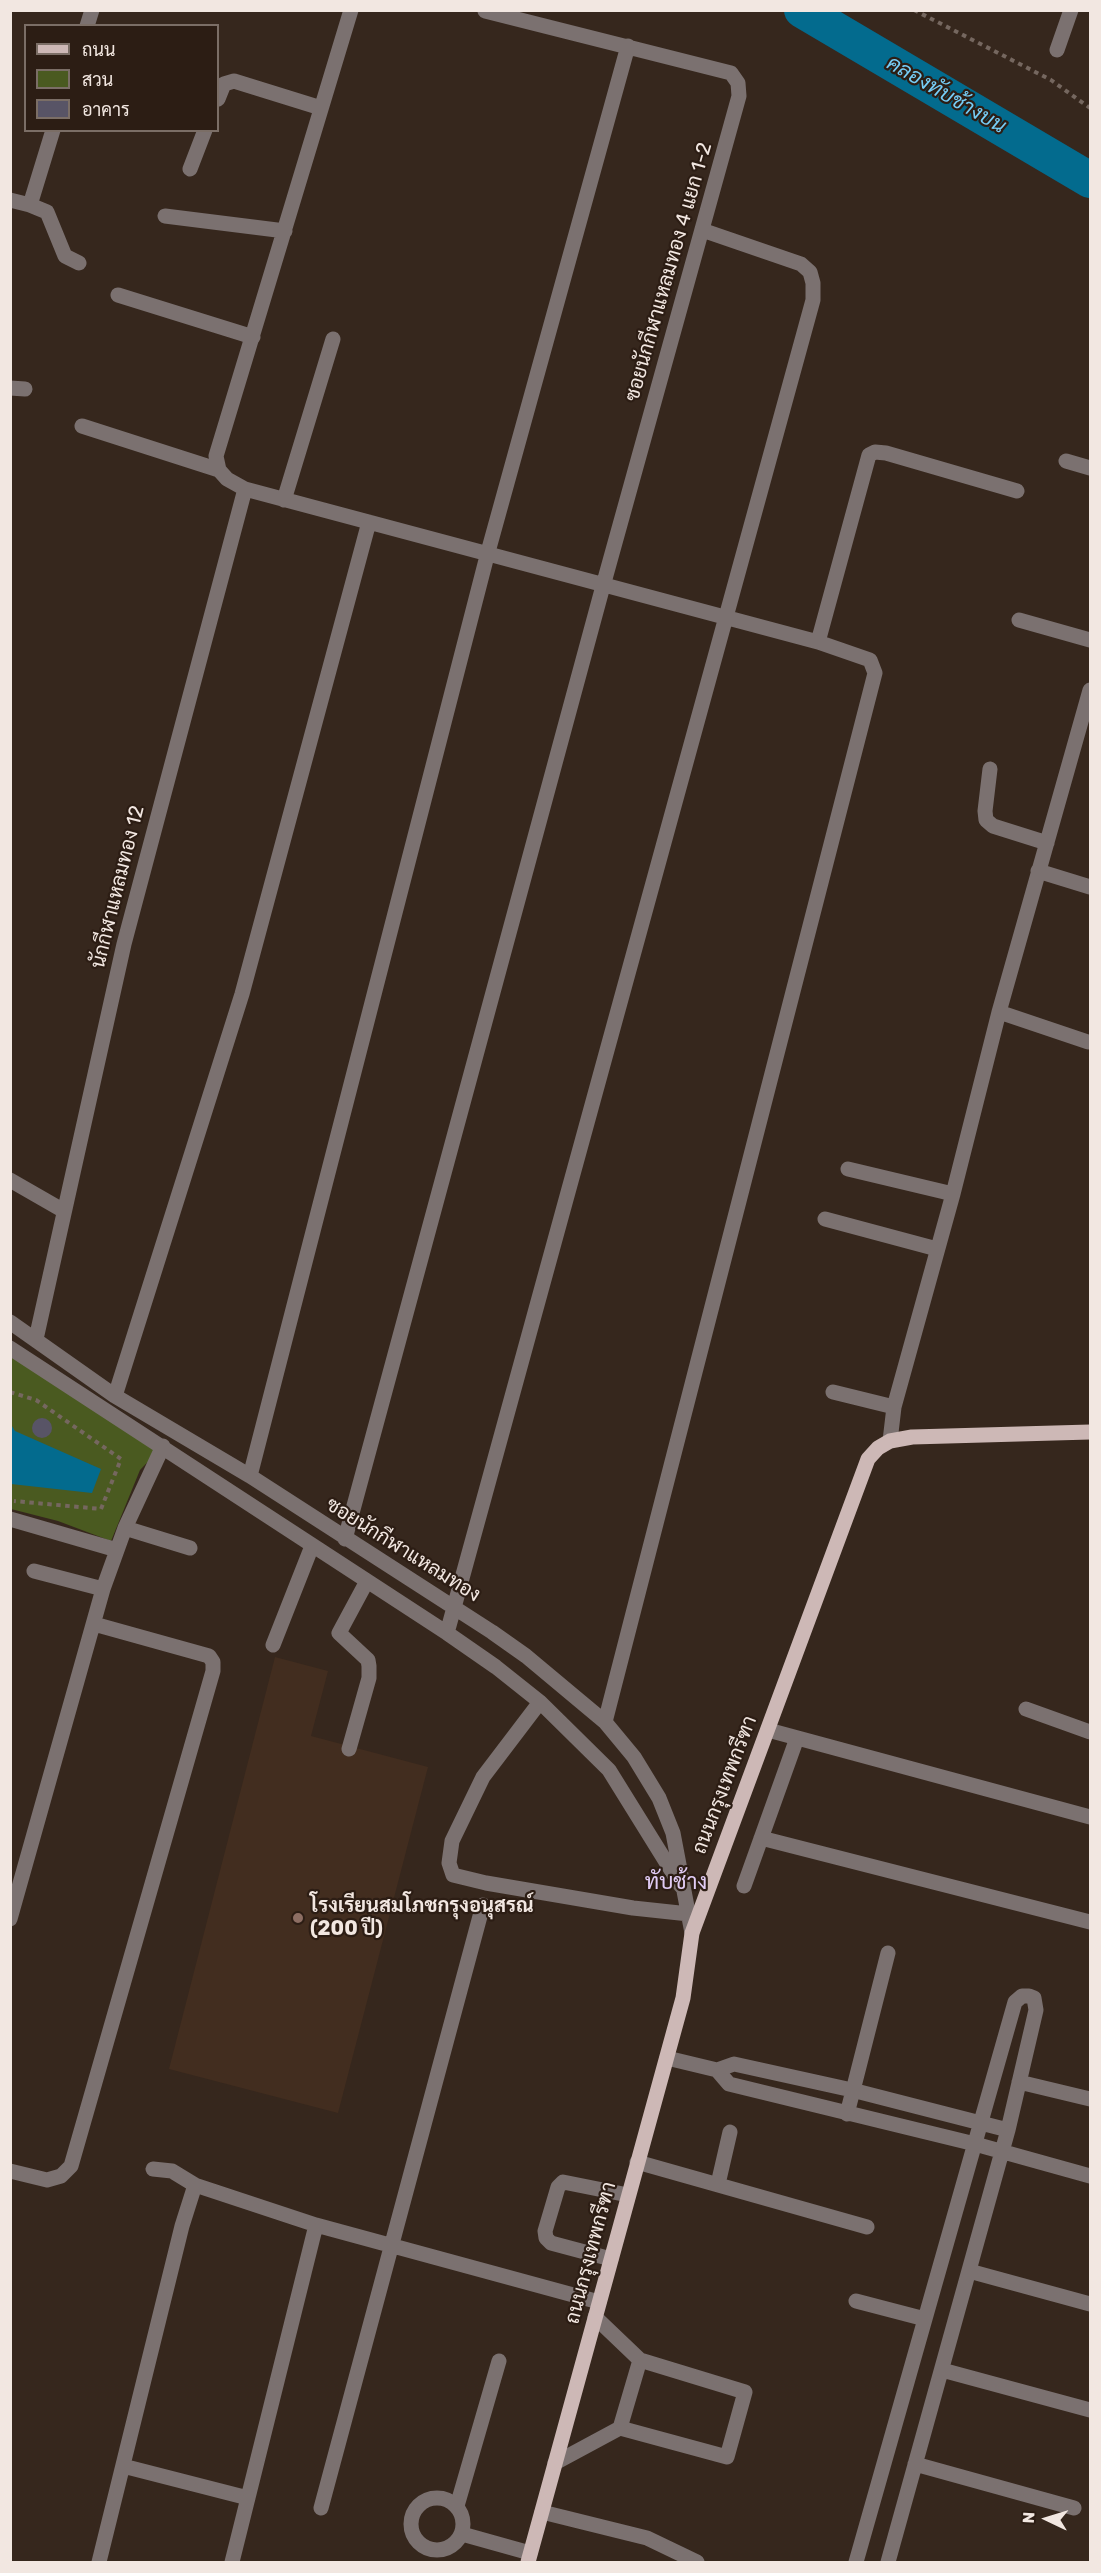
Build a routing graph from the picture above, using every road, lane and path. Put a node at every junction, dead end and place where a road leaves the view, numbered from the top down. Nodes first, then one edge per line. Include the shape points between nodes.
1 (351, 10) edge
2 (914, 10) edge
3 (1071, 10) edge
4 (485, 11) edge
5 (628, 46) junction
6 (1057, 51) dead end
7 (219, 96) edge
8 (321, 108) junction
9 (1090, 108) edge
10 (52, 132) edge
11 (204, 132) edge
12 (190, 169) dead end
13 (10, 200) edge
14 (30, 205) junction
15 (165, 216) dead end
16 (702, 230) junction
17 (285, 231) junction
18 (79, 263) dead end
19 (117, 295) dead end
20 (253, 337) junction
21 (333, 339) dead end
22 (82, 426) dead end
23 (1066, 461) dead end
24 (1090, 468) edge
25 (219, 470) junction
26 (245, 489) junction
27 (1017, 491) dead end
28 (284, 500) junction
29 (369, 522) junction
30 (489, 552) junction
31 (603, 586) junction
32 (726, 618) junction
33 (1019, 620) dead end
34 (1090, 640) edge
35 (818, 642) junction
36 (1090, 694) edge
37 (990, 769) dead end
38 (1047, 843) junction
39 (1038, 871) junction
40 (1090, 887) edge
41 (999, 1012) junction
42 (1088, 1042) dead end
43 (848, 1169) dead end
44 (10, 1180) edge
45 (953, 1194) junction
46 (64, 1211) junction
47 (825, 1219) dead end
48 (937, 1249) junction
49 (10, 1322) edge
50 (36, 1339) junction
51 (10, 1348) edge
52 (10, 1392) edge
53 (833, 1392) dead end
54 (115, 1396) junction
55 (894, 1407) junction
56 (1090, 1432) edge
57 (890, 1441) junction
58 (163, 1446) junction
59 (250, 1476) junction
60 (10, 1500) edge
61 (10, 1518) edge
62 (125, 1528) junction
63 (345, 1539) junction
64 (312, 1546) junction
65 (190, 1548) dead end
66 (117, 1550) junction
67 (34, 1571) dead end
68 (367, 1581) junction
69 (103, 1589) junction
70 (456, 1608) junction
71 (94, 1624) junction
72 (447, 1633) junction
73 (273, 1645) dead end
74 (540, 1702) junction
75 (1026, 1709) dead end
76 (605, 1722) junction
77 (768, 1730) junction
78 (1090, 1732) edge
79 (796, 1738) junction
80 (349, 1749) dead end
81 (1090, 1817) edge
82 (761, 1838) junction
83 (744, 1886) dead end
84 (684, 1891) junction
85 (483, 1905) dead end
86 (689, 1914) junction
87 (10, 1919) edge
88 (1090, 1922) edge
89 (692, 1933) junction
90 (888, 1953) dead end
91 (667, 2058) junction
92 (717, 2070) junction
93 (1019, 2082) junction
94 (852, 2090) junction
95 (1090, 2099) edge
96 (847, 2114) junction
97 (981, 2123) junction
98 (1008, 2130) junction
99 (730, 2132) dead end
100 (975, 2144) junction
101 (1002, 2151) junction
102 (637, 2162) junction
103 (153, 2169) dead end
104 (10, 2171) edge
105 (1090, 2176) edge
106 (718, 2184) junction
107 (195, 2185) junction
108 (628, 2194) junction
109 (316, 2225) junction
110 (867, 2227) dead end
111 (391, 2246) junction
112 (611, 2259) junction
113 (969, 2271) junction
114 (856, 2301) dead end
115 (1090, 2304) edge
116 (597, 2309) junction
117 (926, 2319) junction
118 (640, 2360) junction
119 (499, 2361) dead end
120 (942, 2370) junction
121 (1090, 2410) edge
122 (620, 2428) junction
123 (555, 2463) junction
124 (915, 2464) junction
125 (123, 2466) junction
126 (248, 2498) junction
127 (457, 2506) junction
128 (321, 2508) dead end
129 (1074, 2508) dead end
130 (542, 2512) junction
131 (462, 2534) junction
132 (529, 2558) edge
133 (99, 2562) edge
134 (232, 2562) edge
135 (698, 2562) edge
136 (856, 2562) edge
137 (888, 2562) edge

1 - 8 street
2 - 9 path via 1051,80
3 - 6 street
4 - 5 street
5 - 16 street, ซอยนักกีฬาแหลมทอง 4 แยก 1-2 via 731,73 738,82 739,96
5 - 30 street
7 - 8 street via 224,84 234,81
8 - 17 street
10 - 14 street
11 - 12 street
13 - 14 street
14 - 18 street via 47,212 65,256
15 - 17 street
16 - 31 street, ซอยนักกีฬาแหลมทอง 4 แยก 1-2
16 - 32 street via 801,264 810,272 813,283 813,300
17 - 20 street
19 - 20 street
20 - 25 street via 216,456
21 - 28 street
22 - 25 street
23 - 24 street
25 - 26 street via 226,479
26 - 28 street
26 - 46 street, นักกีฬาแหลมทอง 12 via 124,944
27 - 35 street via 886,453 869,455
28 - 29 street
29 - 30 street
29 - 54 street via 242,994
30 - 31 street
30 - 59 street
31 - 32 street
31 - 63 street, ซอยนักกีฬาแหลมทอง 4 แยก 1-2
32 - 35 street
32 - 70 street
33 - 34 street
35 - 76 street via 870,660 875,673
36 - 38 street
37 - 38 street via 986,820 993,826
38 - 39 street
39 - 40 street
39 - 41 street
41 - 42 street
41 - 45 street
43 - 45 street
44 - 46 street
45 - 48 street
46 - 50 street, นักกีฬาแหลมทอง 12
47 - 48 street
48 - 55 street
49 - 50 street, ซอยนักกีฬาแหลมทอง
50 - 54 street, ซอยนักกีฬาแหลมทอง
51 - 58 street, ซอยนักกีฬาแหลมทอง
52 - 60 path via 36,1400 121,1459 101,1509
53 - 55 street
54 - 59 street, ซอยนักกีฬาแหลมทอง
55 - 57 street
56 - 57 main road via 912,1437
57 - 77 main road, ถนนกรุงเทพกรีฑา via 868,1459
58 - 62 street
58 - 64 street, ซอยนักกีฬาแหลมทอง
59 - 63 street, ซอยนักกีฬาแหลมทอง
61 - 66 street
62 - 65 street
62 - 66 street
63 - 70 street, ซอยนักกีฬาแหลมทอง
64 - 68 street, ซอยนักกีฬาแหลมทอง
64 - 73 street
66 - 69 street
67 - 69 street
68 - 72 street, ซอยนักกีฬาแหลมทอง
68 - 80 street via 339,1633 368,1660 369,1666
69 - 71 street
70 - 72 street
70 - 76 street, ซอยนักกีฬาแหลมทอง via 526,1656
71 - 87 street
71 - 104 street via 209,1656 213,1671 71,2166 61,2176 47,2180
72 - 74 street, ซอยนักกีฬาแหลมทอง
74 - 84 street, ซอยนักกีฬาแหลมทอง via 609,1770
74 - 86 street via 483,1777 452,1841 449,1863 453,1875 633,1908
75 - 78 street
76 - 84 street, ซอยนักกีฬาแหลมทอง via 634,1757 659,1798 673,1833
77 - 79 street
77 - 89 main road, ถนนกรุงเทพกรีฑา
79 - 81 street
79 - 82 street
82 - 83 street
82 - 88 street
84 - 86 street, ซอยนักกีฬาแหลมทอง
85 - 111 street
86 - 89 street, ซอยนักกีฬาแหลมทอง
89 - 91 main road, ถนนกรุงเทพกรีฑา via 683,1998
90 - 94 street
91 - 92 street
91 - 102 main road, ถนนกรุงเทพกรีฑา
92 - 94 street via 735,2064
92 - 96 street via 729,2084
93 - 95 street
93 - 97 street via 1036,2010 1034,1998 1029,1996 1015,2002
93 - 98 street
94 - 96 street
94 - 97 street
96 - 100 street
97 - 98 street
97 - 100 street
98 - 101 street
99 - 106 street
100 - 101 street
100 - 117 street
101 - 105 street
101 - 113 street
102 - 106 street
102 - 108 main road, ถนนกรุงเทพกรีฑา
103 - 107 street via 172,2171
106 - 110 street
107 - 109 street
107 - 125 street
108 - 112 main road, ถนนกรุงเทพกรีฑา
108 - 112 street via 563,2182 545,2231 551,2242
109 - 111 street
109 - 126 street
111 - 116 street
111 - 128 street
112 - 116 main road, ถนนกรุงเทพกรีฑา
113 - 115 street
113 - 120 street
114 - 117 street
116 - 118 street
116 - 123 main road, ถนนกรุงเทพกรีฑา
117 - 136 street
118 - 122 street
118 - 122 street via 745,2392 727,2457
119 - 127 street
120 - 121 street
120 - 124 street
122 - 123 street
123 - 130 main road, ถนนกรุงเทพกรีฑา
124 - 129 street
124 - 137 street
125 - 126 street
125 - 133 street
126 - 134 street
127 - 131 street via 464,2519
127 - 131 street via 447,2500 430,2499 415,2509 411,2527 418,2542 433,2550 449,2548
130 - 132 main road, ถนนกรุงเทพกรีฑา
130 - 135 street via 647,2538
131 - 132 street

